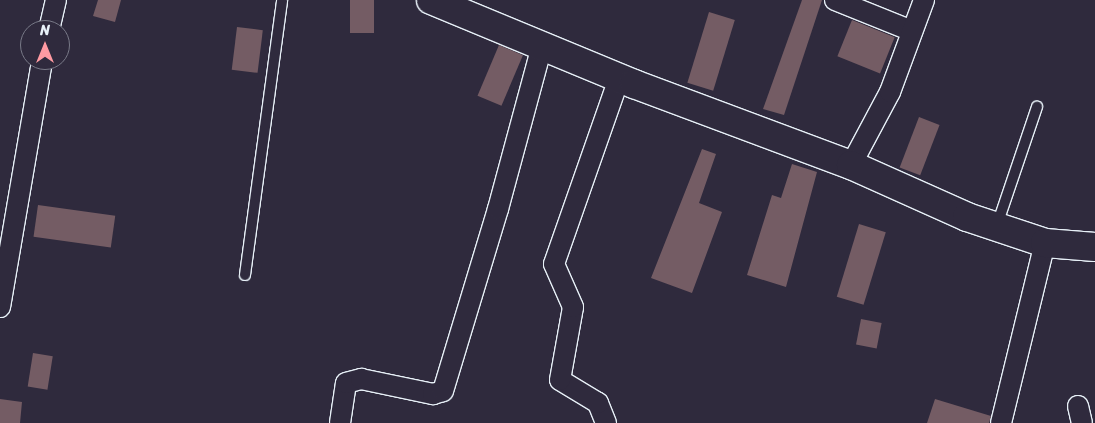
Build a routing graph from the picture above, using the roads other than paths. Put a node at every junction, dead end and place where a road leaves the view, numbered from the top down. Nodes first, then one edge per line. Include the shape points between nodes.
1 (56, 0) edge
2 (282, 0) edge
3 (431, 0) edge
4 (835, 0) edge
5 (924, 0) edge
6 (51, 20) edge
7 (912, 31) junction
8 (542, 46) junction
9 (40, 70) edge
10 (619, 78) junction
11 (1037, 107) dead end
12 (851, 165) junction
13 (997, 226) junction
14 (5, 234) edge
15 (1045, 243) junction
16 (1095, 247) edge
17 (245, 275) dead end
18 (0, 307) edge
19 (340, 423) edge
20 (606, 423) edge
21 (1001, 423) edge

1 - 6 street
2 - 17 lane
3 - 8 main road
4 - 7 street
5 - 7 street
7 - 12 street via 890,92
8 - 10 main road
8 - 19 street via 498,209 443,391 432,394 361,379 346,383
9 - 14 street
10 - 12 main road
10 - 20 street via 554,264 573,307 560,380 598,403
11 - 13 lane
12 - 13 main road via 966,217
13 - 15 main road
14 - 18 street
15 - 16 main road
15 - 21 street

